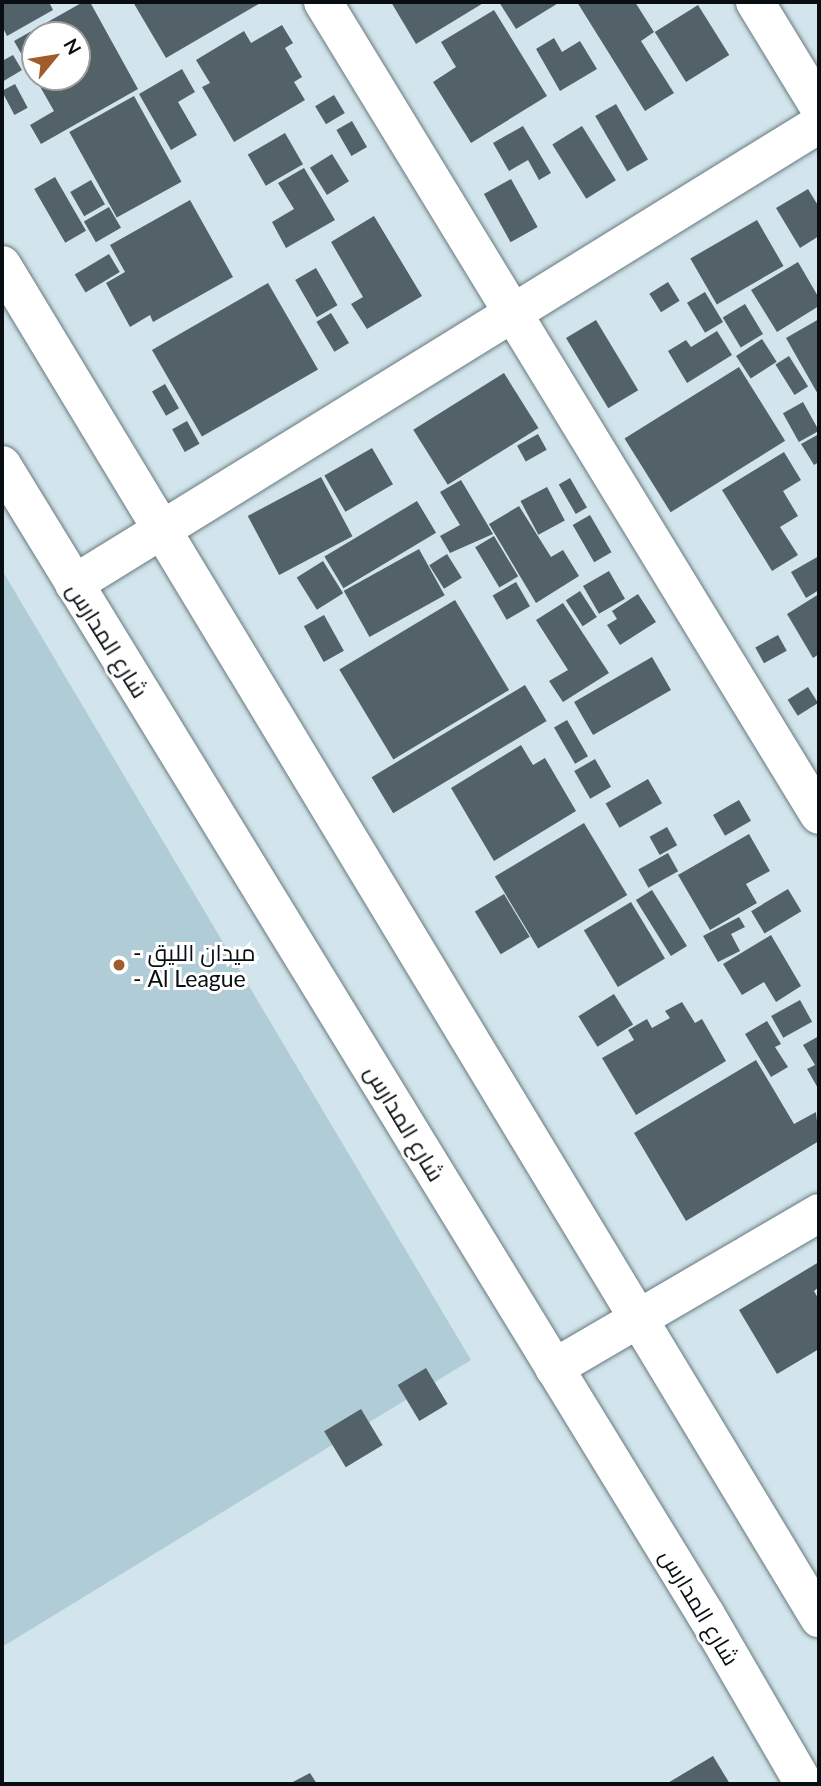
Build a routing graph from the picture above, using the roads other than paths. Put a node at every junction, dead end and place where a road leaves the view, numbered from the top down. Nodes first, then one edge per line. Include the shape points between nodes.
1 (323, 2) edge
2 (755, 2) edge
3 (819, 107) edge
4 (819, 124) edge
5 (2, 265) edge
6 (513, 311) junction
7 (2, 465) edge
8 (162, 532) junction
9 (74, 584) junction
10 (819, 815) edge
11 (819, 1213) edge
12 (638, 1321) junction
13 (554, 1368) junction
14 (819, 1618) edge
15 (804, 1784) edge

1 - 6 street
2 - 3 street
4 - 6 street
5 - 8 street
6 - 8 street
6 - 10 street
7 - 9 street, شارع المدارس
8 - 9 street
8 - 12 street
9 - 13 street, شارع المدارس
11 - 12 street
12 - 13 street
12 - 14 street
13 - 15 street, شارع المدارس

